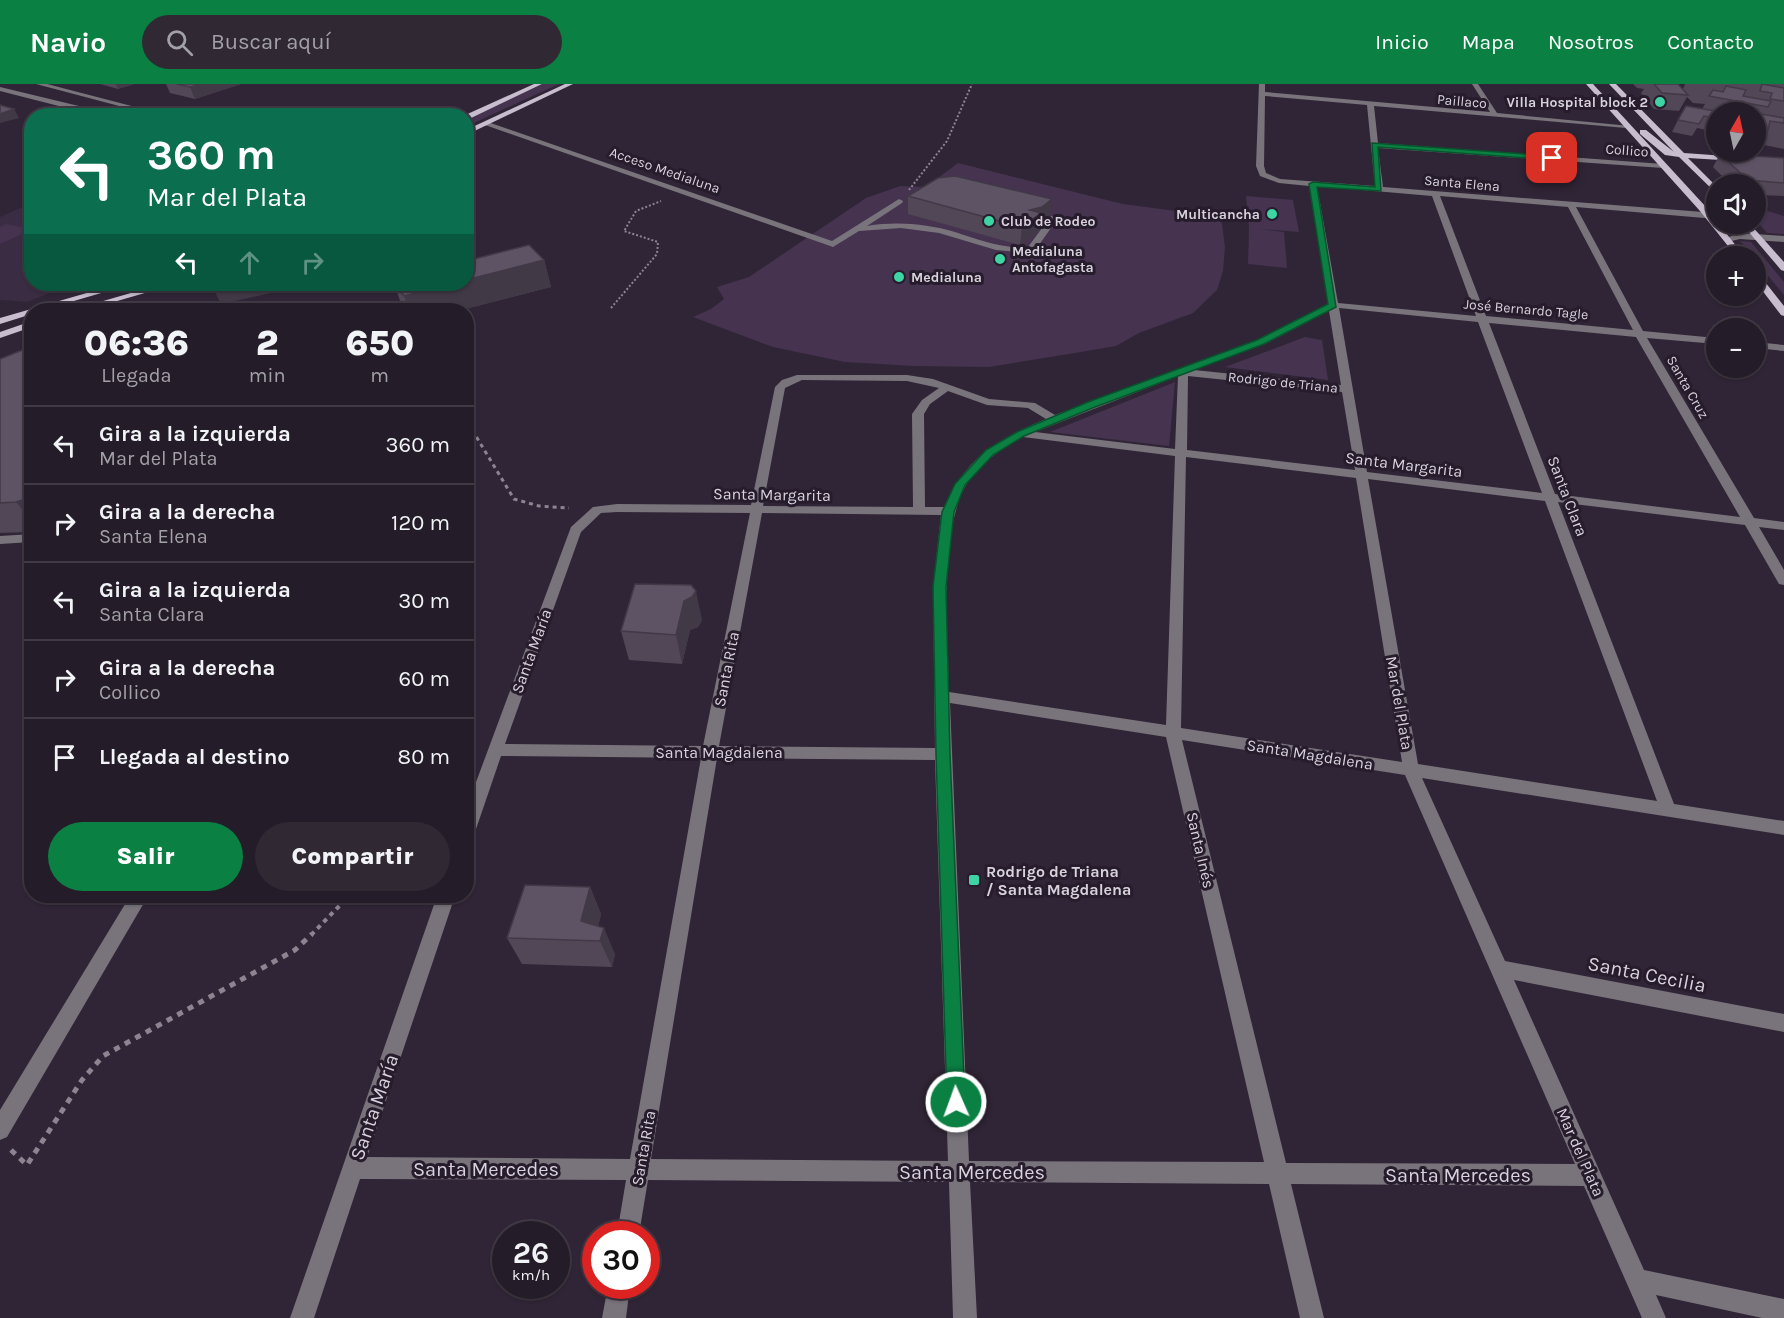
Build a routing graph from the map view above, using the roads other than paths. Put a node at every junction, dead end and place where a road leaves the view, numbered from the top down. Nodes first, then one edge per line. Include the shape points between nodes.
1 (39, 84) edge
2 (539, 84) edge
3 (570, 84) edge
4 (1262, 84) edge
5 (1476, 84) edge
6 (1589, 84) edge
7 (1612, 84) edge
8 (0, 89) edge
9 (1260, 94) junction
10 (1370, 105) junction
11 (77, 108) edge
12 (135, 108) edge
13 (474, 113) edge
14 (1496, 116) junction
15 (488, 123) junction
16 (1626, 126) junction
17 (474, 129) edge
18 (1374, 145) junction
19 (1684, 156) junction
20 (1706, 157) edge
21 (1663, 166) junction
22 (1706, 180) edge
23 (1313, 184) junction
24 (1378, 190) junction
25 (1435, 194) junction
26 (899, 201) road end
27 (1571, 206) junction
28 (1706, 209) edge
29 (1706, 216) edge
30 (1054, 218) dead end
31 (856, 230) junction
32 (1724, 234) edge
33 (1755, 234) edge
34 (1758, 237) junction
35 (1727, 239) junction
36 (1784, 239) edge
37 (1732, 246) edge
38 (1784, 268) edge
39 (1766, 289) edge
40 (102, 291) edge
41 (146, 291) edge
42 (61, 303) edge
43 (102, 303) edge
44 (1333, 305) junction
45 (0, 313) edge
46 (24, 313) edge
47 (1784, 313) edge
48 (18, 315) junction
49 (24, 315) edge
50 (1484, 319) junction
51 (0, 323) edge
52 (24, 323) edge
53 (24, 326) edge
54 (1640, 334) junction
55 (0, 335) edge
56 (1706, 340) edge
57 (1766, 346) edge
58 (1784, 348) edge
59 (1183, 372) junction
60 (948, 386) junction
61 (1347, 389) junction
62 (1055, 420) junction
63 (1020, 434) junction
64 (1181, 453) junction
65 (1361, 475) junction
66 (1551, 498) junction
67 (597, 510) joint
68 (756, 511) junction
69 (919, 511) junction
70 (948, 512) junction
71 (1749, 521) junction
72 (1784, 526) edge
73 (24, 538) edge
74 (0, 540) edge
75 (1784, 581) edge
76 (942, 696) junction
77 (1173, 733) junction
78 (495, 750) junction
79 (710, 752) junction
80 (943, 754) junction
81 (1411, 770) junction
82 (1668, 810) junction
83 (474, 812) edge
84 (1784, 828) edge
85 (135, 903) edge
86 (444, 903) edge
87 (1501, 969) junction
88 (1784, 1023) edge
89 (3, 1138) edge
90 (353, 1168) junction
91 (639, 1170) junction
92 (959, 1172) junction
93 (1277, 1173) junction
94 (1591, 1175) junction
95 (630, 1221) edge
96 (1638, 1280) junction
97 (617, 1299) edge
98 (1784, 1311) edge
99 (302, 1318) edge
100 (614, 1318) edge
101 (965, 1318) edge
102 (1312, 1318) edge
103 (1654, 1318) edge

1 - 12 street
2 - 13 main road
3 - 15 main road
4 - 9 street
5 - 14 street
6 - 16 main road
7 - 19 main road
8 - 11 street
9 - 10 street, Paillaco
9 - 23 street via 1263,174 1280,181
10 - 14 street, Paillaco
10 - 18 street
14 - 16 street, Paillaco
15 - 17 main road
15 - 31 street, Acceso Medialuna via 833,244
16 - 19 main road via 1642,131 1668,153
16 - 21 main road
18 - 21 street, Collico
18 - 24 street
19 - 20 main road
19 - 22 main road
21 - 28 main road
23 - 24 street, Santa Elena
23 - 44 street, Mar del Plata
24 - 25 street, Santa Elena
25 - 27 street, Santa Elena
25 - 50 street, Santa Clara
26 - 31 street
27 - 29 street, Santa Elena
27 - 54 street, Santa Cruz
30 - 31 street via 1030,250 1017,252 912,226 882,225
32 - 35 main road
33 - 34 main road
34 - 35 street
34 - 36 street
34 - 38 main road
35 - 37 main road
39 - 47 main road
40 - 42 main road
41 - 43 main road
44 - 50 street, José Bernardo Tagle
44 - 59 street, Rodrigo de Triana via 1261,342
44 - 61 street, Mar del Plata
45 - 48 main road
46 - 48 main road
48 - 49 street
48 - 51 main road
50 - 54 street, José Bernardo Tagle
50 - 66 street, Santa Clara
51 - 52 main road
53 - 55 main road
54 - 56 street, José Bernardo Tagle
54 - 71 street, Santa Cruz
57 - 58 street
59 - 61 street, Rodrigo de Triana
59 - 62 street, Rodrigo de Triana
59 - 64 street, Santa Inés
60 - 62 street, Santa Rita via 987,402 1031,405
60 - 68 street, Santa Rita via 907,378 801,377 786,381 780,387
60 - 69 street via 926,402 918,414
61 - 65 street, Mar del Plata
62 - 63 street, Rodrigo de Triana
63 - 64 street, Santa Margarita
63 - 70 street, Rodrigo de Triana via 989,453 960,484
64 - 65 street, Santa Margarita
64 - 77 street, Santa Inés
65 - 66 street, Santa Margarita
65 - 81 street, Mar del Plata
66 - 71 street, Santa Margarita
66 - 82 street, Santa Clara
67 - 68 street, Santa Margarita
67 - 78 street, Santa María via 575,530
68 - 69 street, Santa Margarita
68 - 79 street, Santa Rita
69 - 70 street, Santa Margarita
70 - 76 street, Rodrigo de Triana via 940,587
71 - 72 street, Santa Margarita
71 - 75 street, Santa Cruz
73 - 74 street
76 - 77 street, Santa Magdalena
76 - 80 street, Rodrigo de Triana
77 - 81 street, Santa Magdalena
77 - 93 street, Santa Inés
78 - 79 street, Santa Magdalena
78 - 83 street, Santa María
79 - 80 street, Santa Magdalena
79 - 91 street, Santa Rita
80 - 92 street, Rodrigo de Triana
81 - 82 street, Santa Magdalena
81 - 87 street, Mar del Plata
82 - 84 street, Santa Magdalena
85 - 89 street
86 - 90 street, Santa María
87 - 88 street, Santa Cecilia
87 - 94 street, Mar del Plata
90 - 91 street, Santa Mercedes
90 - 99 street, Santa María
91 - 92 street, Santa Mercedes
91 - 95 street, Santa Rita
92 - 93 street, Santa Mercedes
92 - 101 street, Rodrigo de Triana
93 - 94 street, Santa Mercedes
93 - 102 street, Santa Inés
94 - 96 street, Mar del Plata
96 - 98 street
96 - 103 street, Mar del Plata
97 - 100 street

